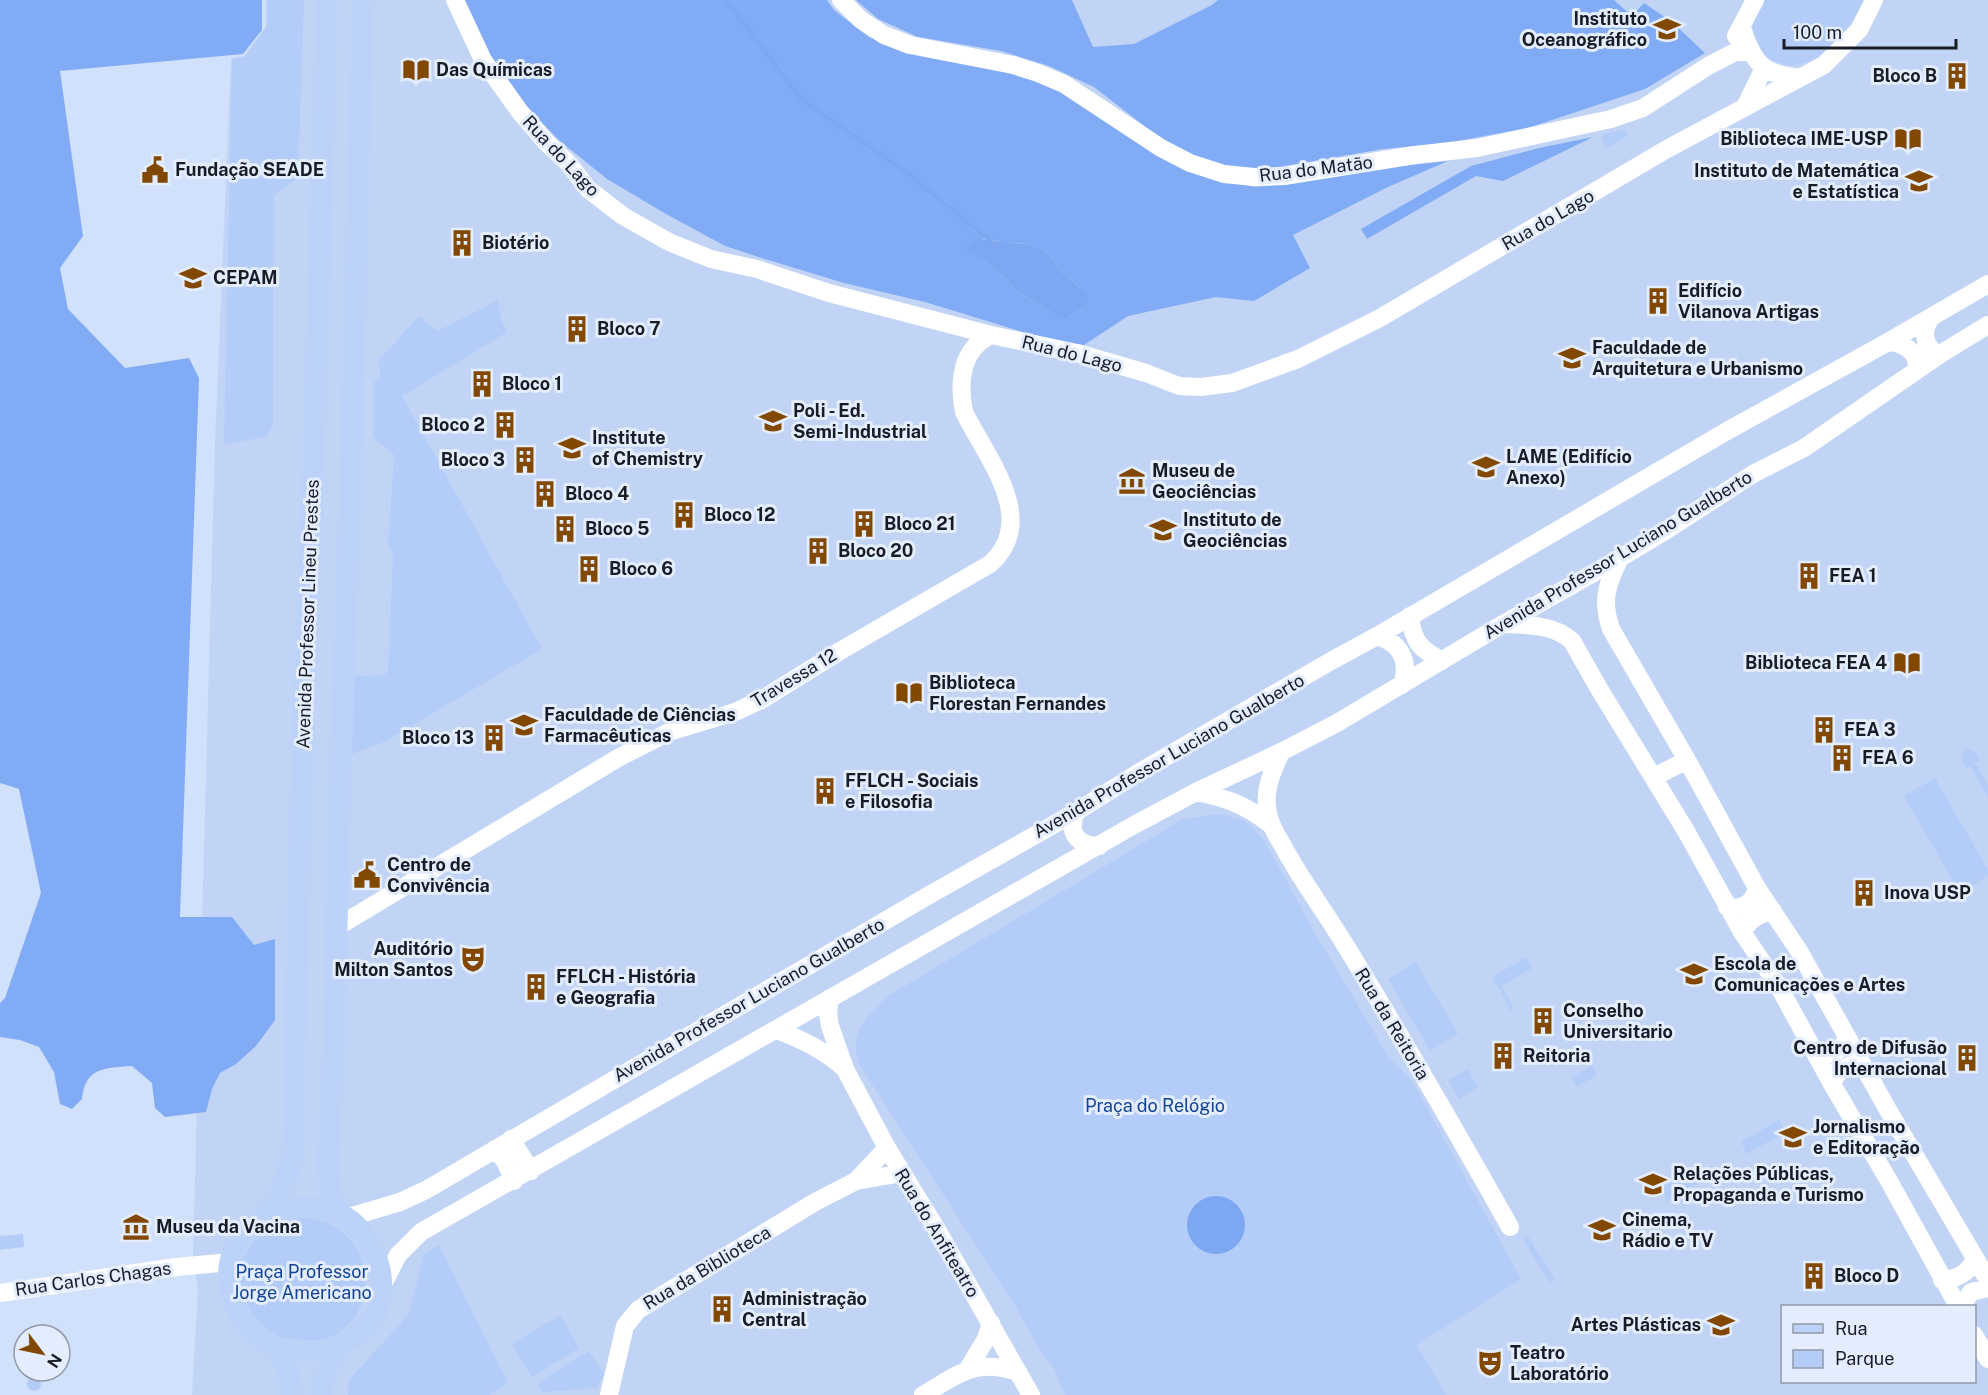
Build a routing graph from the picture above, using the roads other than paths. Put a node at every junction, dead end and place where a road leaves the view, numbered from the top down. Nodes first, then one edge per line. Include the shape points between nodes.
1 (455, 0) edge
2 (841, 0) edge
3 (1755, 0) edge
4 (1874, 0) edge
5 (1889, 0) edge
6 (327, 6) edge
7 (363, 6) edge
8 (1742, 28) junction
9 (1859, 30) junction
10 (1750, 52) junction
11 (1708, 66) junction
12 (1764, 68) junction
13 (1800, 78) junction
14 (1745, 106) junction
15 (1988, 284) edge
16 (1932, 317) junction
17 (1988, 325) edge
18 (954, 326) junction
19 (991, 335) junction
20 (1888, 342) junction
21 (1942, 353) junction
22 (966, 361) junction
23 (1916, 371) junction
24 (1620, 558) junction
25 (1410, 616) junction
26 (1503, 624) junction
27 (1377, 636) junction
28 (1442, 661) junction
29 (1402, 685) junction
30 (1281, 752) junction
31 (1687, 760) junction
32 (1654, 777) junction
33 (302, 788) junction
34 (340, 790) junction
35 (1196, 792) junction
36 (1076, 812) junction
37 (1052, 825) junction
38 (1271, 825) junction
39 (1099, 846) junction
40 (1068, 863) junction
41 (1757, 888) junction
42 (1727, 907) junction
43 (1773, 911) junction
44 (337, 927) junction
45 (1742, 932) junction
46 (830, 998) junction
47 (776, 1030) junction
48 (1847, 1037) junction
49 (1818, 1056) junction
50 (1862, 1064) junction
51 (845, 1069) junction
52 (1832, 1084) junction
53 (503, 1144) junction
54 (887, 1148) junction
55 (531, 1170) junction
56 (903, 1173) junction
57 (513, 1181) junction
58 (856, 1181) junction
59 (341, 1215) junction
60 (261, 1220) junction
61 (1510, 1227) dead end
62 (1975, 1259) junction
63 (231, 1262) junction
64 (1942, 1280) junction
65 (1988, 1280) edge
66 (381, 1288) junction
67 (1988, 1288) edge
68 (0, 1293) edge
69 (1957, 1305) edge
70 (1963, 1305) edge
71 (991, 1323) junction
72 (1976, 1338) edge
73 (275, 1347) junction
74 (338, 1347) junction
75 (1988, 1359) edge
76 (968, 1369) junction
77 (1018, 1372) junction
78 (291, 1395) edge
79 (322, 1395) edge
80 (609, 1395) edge
81 (923, 1395) edge
82 (1031, 1395) edge

1 - 18 street, Rua do Lago via 483,60 520,112 588,189 623,216 669,242 711,259
2 - 11 street, Rua do Matão via 884,35 910,45 1038,73 1064,84 1190,163 1224,174 1254,177 1465,150 1572,129 1642,108
3 - 8 street, Rua do Matão
4 - 9 street
5 - 9 street
6 - 7 main road via 348,2
6 - 33 main road, Avenida Professor Lineu Prestes
7 - 34 main road, Avenida Professor Lineu Prestes
8 - 10 street
8 - 11 street, Rua do Matão
9 - 13 street, Rua do Lago via 1824,65
10 - 11 street, Rua do Matão via 1735,52
10 - 12 street
12 - 13 street via 1778,76
12 - 14 street
13 - 14 street, Rua do Lago
14 - 19 street, Rua do Lago via 1380,318 1298,359 1232,383 1179,386 1077,352
15 - 16 street, Avenida Professor Luciano Gualberto
16 - 20 street, Avenida Professor Luciano Gualberto
16 - 21 street via 1925,328 1925,340 1931,351
17 - 21 street, Avenida Professor Luciano Gualberto
18 - 19 street, Rua do Lago
18 - 22 street, Travessa 12 via 962,339
19 - 22 street via 977,343
20 - 23 street via 1911,350
20 - 25 street, Avenida Professor Luciano Gualberto
21 - 23 street, Avenida Professor Luciano Gualberto
22 - 44 street, Travessa 12 via 964,412 1010,504 1012,527 998,557 761,699 735,712 669,732 618,758
23 - 24 street, Avenida Professor Luciano Gualberto via 1804,448 1753,474
24 - 26 street, Avenida Professor Luciano Gualberto
24 - 31 street via 1607,586 1606,615
25 - 27 street, Avenida Professor Luciano Gualberto
25 - 28 street via 1421,647
26 - 28 street, Avenida Professor Luciano Gualberto
26 - 32 street via 1556,630 1572,641
27 - 29 street via 1388,639 1402,654 1406,674
27 - 36 street, Avenida Professor Luciano Gualberto
28 - 29 street, Avenida Professor Luciano Gualberto
29 - 30 street, Avenida Professor Luciano Gualberto
30 - 35 street, Avenida Professor Luciano Gualberto
30 - 38 street, Rua da Reitoria via 1267,788
31 - 32 street
31 - 41 street
32 - 42 street
33 - 34 main road via 321,794
33 - 60 main road, Avenida Professor Lineu Prestes via 293,1153 279,1198
34 - 44 main road, Avenida Professor Lineu Prestes
35 - 38 street, Rua da Reitoria via 1237,802
35 - 39 street, Avenida Professor Luciano Gualberto
36 - 37 street, Avenida Professor Luciano Gualberto
36 - 39 street via 1072,821 1078,840
37 - 40 street via 1066,837
37 - 53 street, Avenida Professor Luciano Gualberto
38 - 61 street, Rua da Reitoria
39 - 40 street, Avenida Professor Luciano Gualberto
40 - 46 street, Avenida Professor Luciano Gualberto
41 - 42 street via 1755,896 1743,907
41 - 43 street
42 - 45 street
43 - 45 street via 1751,920
43 - 48 street
44 - 59 main road, Avenida Professor Lineu Prestes via 328,1161 330,1195
45 - 49 street
46 - 47 street, Avenida Professor Luciano Gualberto
46 - 51 street, Rua do Anfiteatro via 830,1026
47 - 51 street, Rua do Anfiteatro via 821,1049
47 - 55 street, Avenida Professor Luciano Gualberto
48 - 49 street via 1836,1052
48 - 50 street
49 - 52 street
50 - 52 street via 1846,1066
50 - 62 street
51 - 54 street, Rua do Anfiteatro
52 - 64 street
53 - 55 street
53 - 57 street
53 - 59 street, Avenida Professor Luciano Gualberto via 400,1202
54 - 56 street, Rua do Anfiteatro
54 - 58 street, Rua da Biblioteca
55 - 57 street, Avenida Professor Luciano Gualberto
56 - 58 street, Rua da Biblioteca
56 - 71 street, Rua do Anfiteatro
57 - 66 street, Avenida Professor Luciano Gualberto via 421,1232 398,1255
58 - 80 street, Rua da Biblioteca via 638,1310 625,1326
59 - 60 main road via 319,1207 295,1207
59 - 66 main road via 364,1235 373,1249
60 - 63 main road via 237,1246
62 - 64 street via 1964,1274
62 - 65 street
63 - 68 street, Rua Carlos Chagas
63 - 73 main road via 231,1294 238,1312 249,1327
64 - 69 street
66 - 74 main road via 380,1303 367,1328
67 - 70 street via 1971,1292
71 - 76 street
71 - 77 street, Rua do Anfiteatro
72 - 75 street
73 - 74 main road via 314,1352
73 - 78 main road via 289,1371
74 - 79 main road via 324,1376
76 - 77 street via 994,1366
76 - 81 street
77 - 82 street, Rua do Anfiteatro

